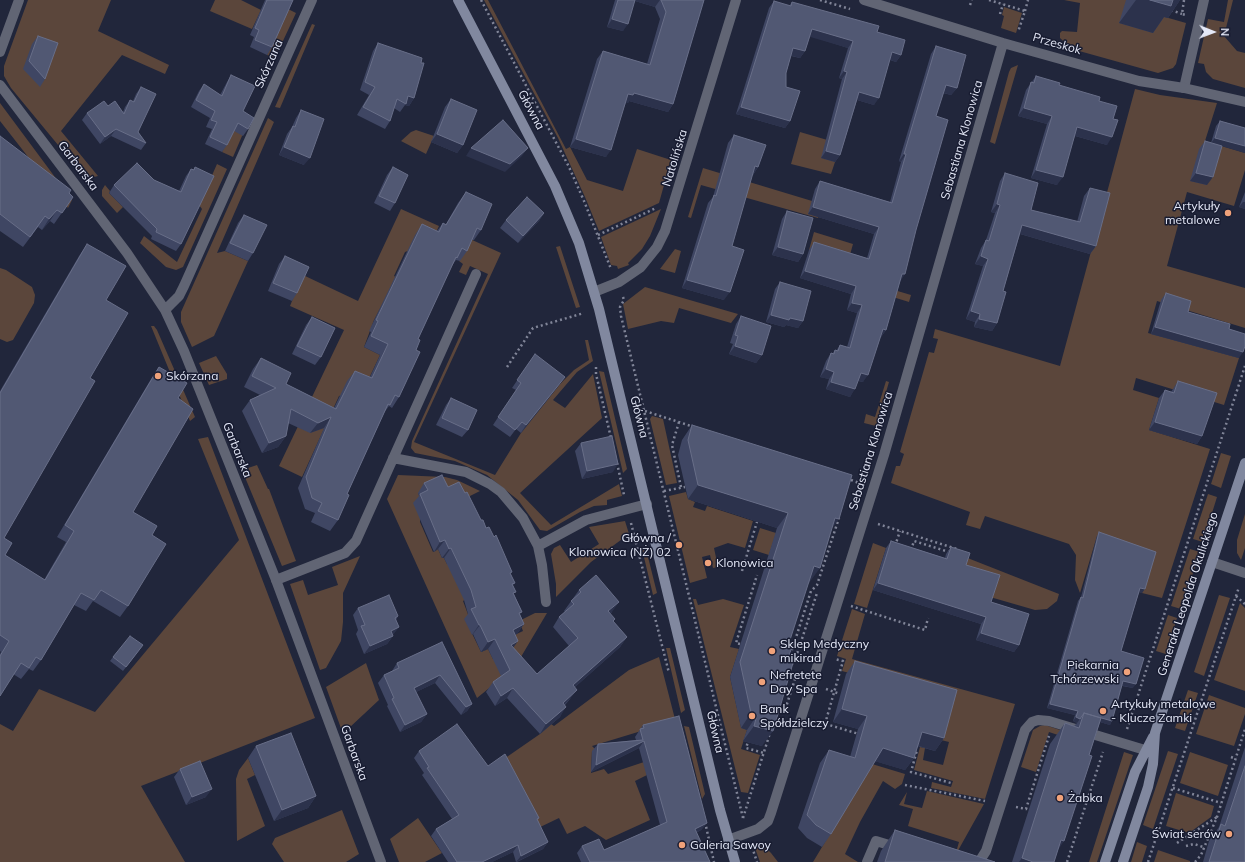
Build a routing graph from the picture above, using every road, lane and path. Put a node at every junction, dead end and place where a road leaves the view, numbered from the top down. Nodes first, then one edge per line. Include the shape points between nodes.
1 (19, 0) edge
2 (312, 0) edge
3 (458, 0) edge
4 (736, 0) edge
5 (820, 0) edge
6 (864, 0) edge
7 (972, 0) edge
8 (989, 0) edge
9 (1028, 0) edge
10 (1184, 0) edge
11 (1204, 0) edge
12 (1003, 4) junction
13 (970, 6) dead end
14 (1170, 10) dead end
15 (857, 11) dead end
16 (1025, 11) junction
17 (1000, 14) dead end
18 (1182, 14) junction
19 (1191, 17) dead end
20 (1003, 43) junction
21 (1015, 46) junction
22 (0, 52) edge
23 (0, 85) edge
24 (1184, 88) junction
25 (1245, 102) edge
26 (661, 205) dead end
27 (598, 235) dead end
28 (476, 274) dead end
29 (594, 292) junction
30 (582, 305) dead end
31 (599, 309) junction
32 (165, 310) junction
33 (584, 313) junction
34 (586, 320) dead end
35 (596, 360) dead end
36 (1245, 366) edge
37 (507, 367) dead end
38 (645, 411) dead end
39 (679, 422) junction
40 (700, 429) edge
41 (611, 440) edge
42 (393, 458) junction
43 (616, 462) edge
44 (1245, 462) edge
45 (864, 477) dead end
46 (844, 478) edge
47 (850, 480) junction
48 (848, 488) edge
49 (664, 491) dead end
50 (647, 504) junction
51 (628, 509) junction
52 (841, 510) edge
53 (757, 522) edge
54 (875, 523) dead end
55 (900, 531) junction
56 (538, 546) junction
57 (894, 550) edge
58 (917, 553) edge
59 (1212, 562) junction
60 (742, 571) dead end
61 (1244, 572) edge
62 (757, 575) dead end
63 (276, 580) junction
64 (817, 593) dead end
65 (1236, 596) junction
66 (546, 602) dead end
67 (1245, 604) edge
68 (849, 605) dead end
69 (928, 618) dead end
70 (740, 644) dead end
71 (832, 658) dead end
72 (793, 662) junction
73 (791, 669) edge
74 (671, 680) dead end
75 (794, 680) edge
76 (822, 688) dead end
77 (834, 692) junction
78 (840, 694) dead end
79 (782, 698) edge
80 (779, 705) junction
81 (777, 712) edge
82 (812, 720) dead end
83 (824, 724) junction
84 (773, 726) edge
85 (1245, 729) edge
86 (1155, 733) junction
87 (865, 735) edge
88 (750, 736) dead end
89 (1057, 738) dead end
90 (1107, 739) junction
91 (1123, 743) junction
92 (910, 748) edge
93 (1097, 750) edge
94 (1145, 750) junction
95 (1103, 752) junction
96 (764, 753) junction
97 (1231, 757) dead end
98 (1236, 759) junction
99 (951, 783) dead end
100 (905, 785) dead end
101 (1173, 788) junction
102 (1221, 804) junction
103 (1001, 805) junction
104 (704, 817) edge
105 (1217, 817) junction
106 (743, 818) dead end
107 (728, 840) junction
108 (1177, 843) dead end
109 (1186, 846) dead end
110 (1203, 847) junction
111 (911, 851) edge
112 (381, 862) edge
113 (714, 862) edge
114 (735, 862) edge
115 (867, 862) edge
116 (979, 862) edge
117 (1067, 862) edge
118 (1105, 862) edge
119 (1123, 862) edge
120 (1148, 862) edge
121 (1195, 862) edge

1 - 22 street
2 - 32 street, Skórzana via 184,286 179,296
3 - 29 street, Główna via 555,186 579,243
4 - 29 street, Natolińska via 665,231 657,247 641,267 619,282
5 - 15 path
6 - 20 street, Przeskok
7 - 13 path
8 - 12 path
9 - 16 path
10 - 18 path
11 - 24 street
12 - 16 path
12 - 17 path
14 - 18 path
16 - 21 path
18 - 19 path
20 - 21 street, Przeskok
20 - 107 street, Sebastiana Klonowica via 884,455 772,813 768,821 758,829
21 - 24 street, Przeskok via 1139,81
23 - 32 street, Garbarska via 127,253
24 - 25 street, Przeskok
26 - 27 path
28 - 42 street
29 - 31 street, Główna
30 - 33 path
31 - 33 path
31 - 50 street, Główna
32 - 63 street, Garbarska
33 - 34 path
33 - 37 path via 533,328
35 - 41 path via 596,374
36 - 91 path
38 - 39 path
39 - 40 path
39 - 49 path via 672,445 683,487
42 - 56 street via 459,470 490,484 501,492 523,518
42 - 63 street via 351,548 340,555
43 - 51 path
44 - 59 street, Generała Leopolda Okulickiego
45 - 47 path via 862,484
46 - 47 path
47 - 48 path
50 - 51 street
50 - 107 street, Główna
51 - 56 street via 586,520
51 - 74 path
52 - 72 path via 818,585 811,591 791,653
53 - 60 path
54 - 55 path
55 - 57 path
55 - 58 path via 957,549 955,555 914,541 911,551
56 - 66 street
59 - 61 street
59 - 86 street, Generała Leopolda Okulickiego
61 - 65 path
62 - 70 path via 736,643
63 - 112 street, Garbarska
64 - 72 path
65 - 67 path
65 - 101 path
68 - 69 path via 925,630
71 - 77 path via 843,662
72 - 73 path
75 - 80 path via 786,707
76 - 77 path
77 - 78 path
77 - 83 path
79 - 80 path
80 - 81 path
82 - 83 path
83 - 87 path
84 - 96 path
85 - 98 path
86 - 94 street, Generała Leopolda Okulickiego
86 - 119 street, Generała Leopolda Okulickiego via 1153,764 1148,787
88 - 96 path via 746,748
89 - 103 path via 1050,735 1026,809
90 - 91 street
90 - 95 path
90 - 103 street via 1049,721 1032,722 1025,730
91 - 94 street
92 - 99 path via 917,750 911,772
93 - 95 path
94 - 118 street, Generała Leopolda Okulickiego via 1135,772
95 - 117 path
96 - 106 path
97 - 98 path
98 - 102 path
100 - 103 path
101 - 102 path
101 - 120 path
102 - 105 path
103 - 116 street via 986,851
104 - 113 path
105 - 108 path
105 - 110 path
107 - 114 street, Główna
109 - 110 path via 1194,844
110 - 121 path
111 - 115 street via 876,841

